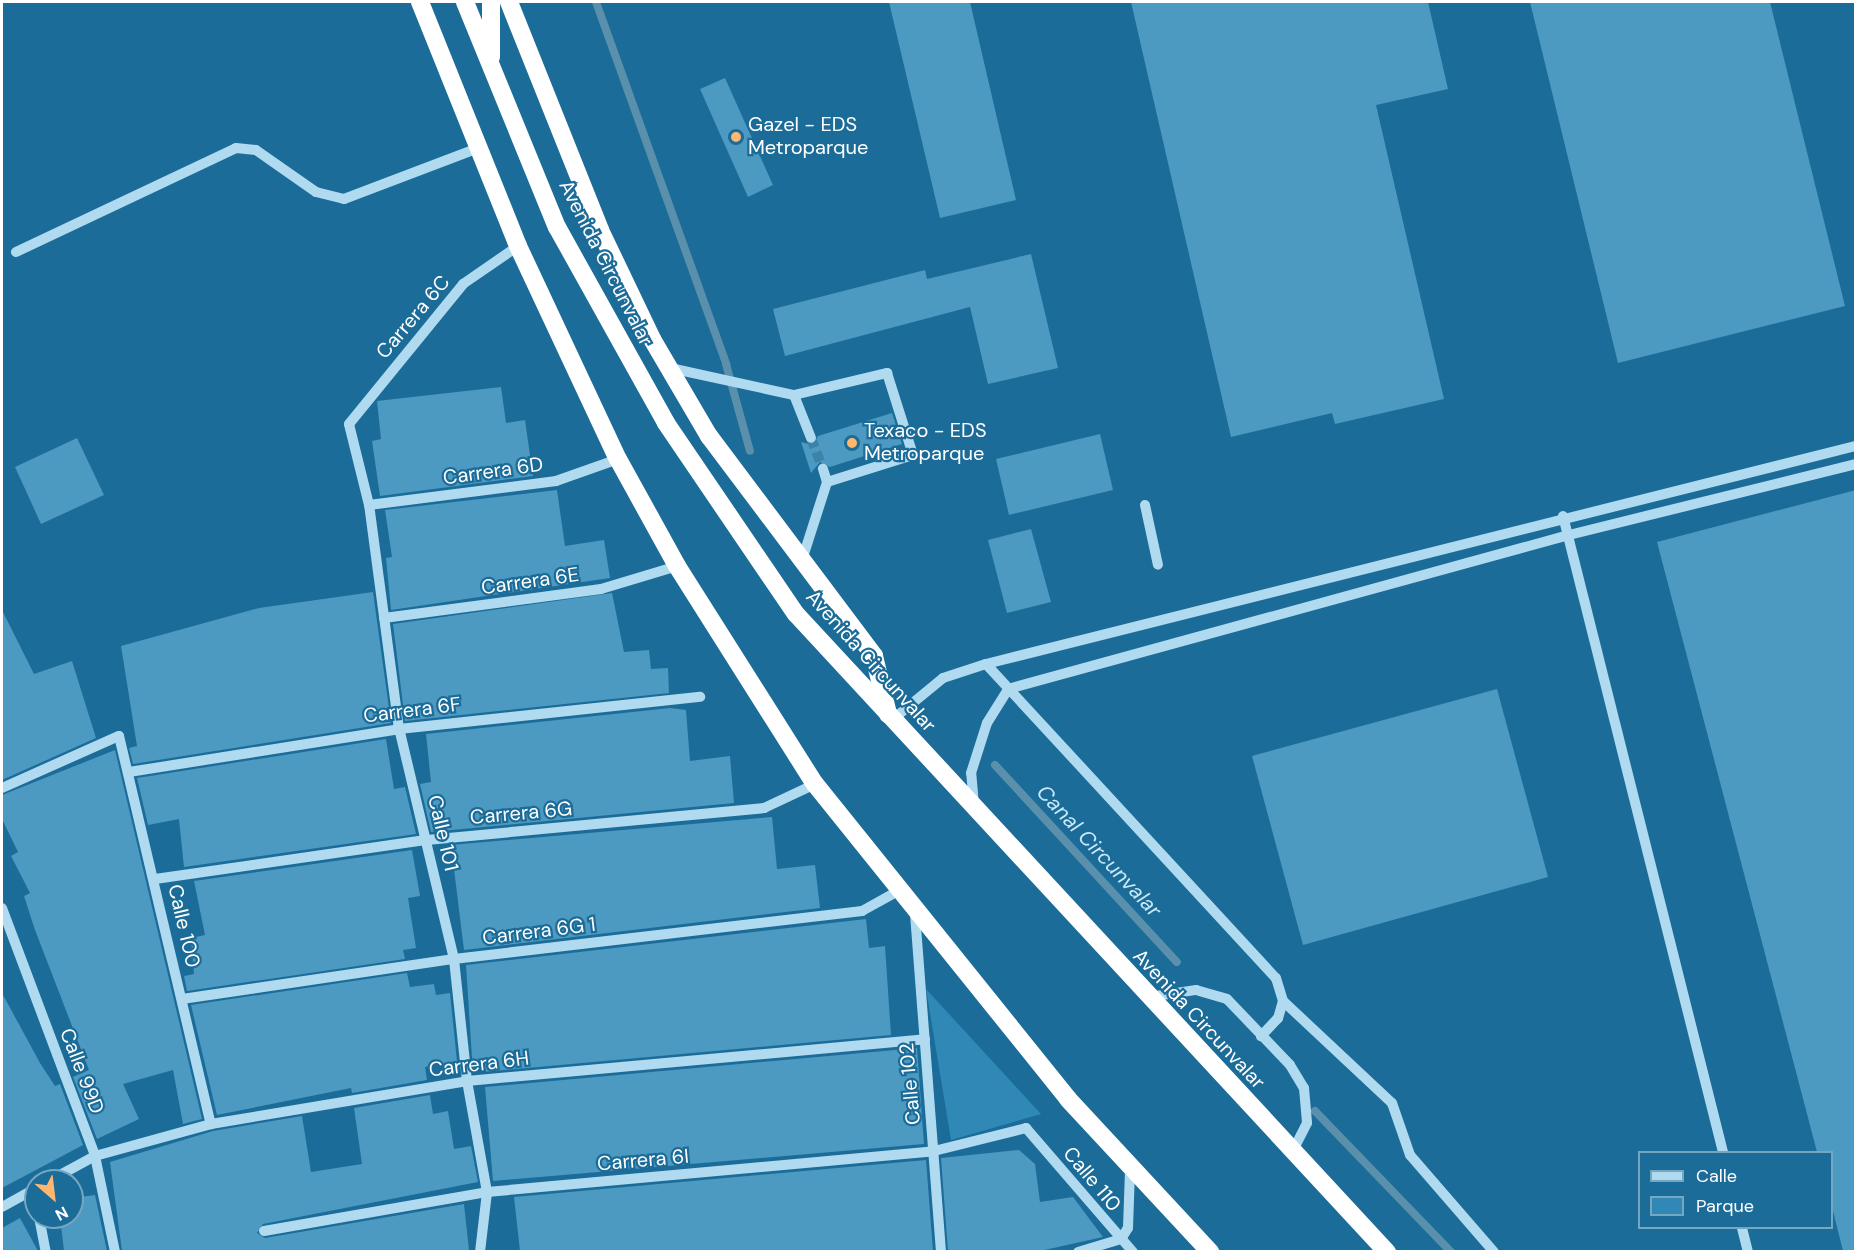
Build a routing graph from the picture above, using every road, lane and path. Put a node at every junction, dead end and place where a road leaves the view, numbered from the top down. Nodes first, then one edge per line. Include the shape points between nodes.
1 (420, 2) edge
2 (465, 2) edge
3 (491, 2) edge
4 (509, 2) edge
5 (491, 68) junction
6 (478, 148) junction
7 (518, 246) junction
8 (16, 252) dead end
9 (669, 368) junction
10 (794, 395) junction
11 (349, 424) joint
12 (811, 438) tunnel mouth
13 (1856, 446) edge
14 (618, 459) junction
15 (1856, 465) edge
16 (823, 470) tunnel mouth
17 (827, 482) junction
18 (369, 505) junction
19 (1145, 505) dead end
20 (1563, 516) junction
21 (1569, 535) junction
22 (802, 560) junction
23 (1158, 565) dead end
24 (677, 566) junction
25 (384, 618) junction
26 (986, 664) junction
27 (1008, 689) junction
28 (700, 697) dead end
29 (890, 718) junction
30 (399, 729) junction
31 (129, 772) junction
32 (814, 784) junction
33 (2, 788) edge
34 (974, 808) junction
35 (427, 840) junction
36 (155, 879) junction
37 (896, 892) junction
38 (2, 908) edge
39 (915, 914) junction
40 (454, 959) junction
41 (1148, 997) junction
42 (182, 999) junction
43 (1283, 1001) junction
44 (1261, 1036) junction
45 (925, 1039) junction
46 (467, 1081) junction
47 (211, 1124) junction
48 (1026, 1128) joint
49 (934, 1151) junction
50 (1723, 1151) edge
51 (1292, 1152) junction
52 (95, 1156) junction
53 (71, 1169) edge
54 (1130, 1170) junction
55 (487, 1192) junction
56 (24, 1195) edge
57 (2, 1207) edge
58 (41, 1229) edge
59 (1742, 1229) edge
60 (264, 1231) dead end
61 (1120, 1239) junction
62 (46, 1251) edge
63 (116, 1251) edge
64 (480, 1251) edge
65 (941, 1251) edge
66 (1078, 1251) edge
67 (1132, 1251) edge
68 (1210, 1251) edge
69 (1387, 1251) edge
70 (1494, 1251) edge
71 (1748, 1251) edge

1 - 6 highway
2 - 5 highway, Avenida Circunvalar
3 - 5 highway
4 - 9 highway via 600,230
5 - 29 highway, Avenida Circunvalar via 557,227 666,423 796,614
6 - 7 highway
6 - 8 street via 344,199 316,192 256,150 236,148
7 - 11 street, Carrera 6C via 463,284
7 - 14 highway
9 - 10 street
9 - 22 highway via 709,436
10 - 12 street
10 - 17 street via 887,373 913,455
11 - 18 street, Calle 101
13 - 20 street
14 - 18 street, Carrera 6D via 556,481
14 - 24 highway
15 - 21 street
16 - 17 street
17 - 22 street
18 - 25 street, Calle 101
19 - 23 street
20 - 21 street
20 - 26 street
21 - 27 street
21 - 50 street
22 - 29 highway via 874,657
24 - 25 street, Carrera 6E via 601,589
24 - 32 highway
25 - 30 street, Calle 101
26 - 27 street
26 - 29 street via 943,678
27 - 34 street via 987,723 971,773
27 - 43 street via 1276,978
28 - 30 street, Carrera 6F
29 - 34 highway, Avenida Circunvalar
30 - 31 street, Carrera 6F
30 - 35 street, Calle 101
31 - 33 street, Calle 100 via 119,736
31 - 36 street, Calle 100
32 - 35 street, Carrera 6G via 764,808
32 - 37 highway
34 - 41 highway, Avenida Circunvalar
35 - 36 street, Carrera 6G
35 - 40 street, Calle 101
36 - 42 street, Calle 100
37 - 39 highway
37 - 40 street, Carrera 6G 1 via 862,911
38 - 52 street, Calle 99D
39 - 45 street, Calle 102
39 - 54 highway
40 - 42 street, Carrera 6G 1
40 - 46 street, Calle 101
41 - 44 street via 1196,990 1227,999
41 - 51 highway, Avenida Circunvalar
42 - 47 street, Calle 100
43 - 44 street via 1278,1018
43 - 70 street via 1392,1102 1410,1155
44 - 51 street via 1304,1088 1307,1123
45 - 46 street, Carrera 6H
45 - 49 street, Calle 102
46 - 47 street, Carrera 6H
46 - 55 street, Calle 101
47 - 52 street, Carrera 6H
48 - 49 street, Carrera 6I
48 - 61 street, Calle 110
49 - 55 street, Carrera 6I
49 - 65 street, Calle 102
51 - 69 highway, Avenida Circunvalar
52 - 53 street, Carrera 6H
52 - 63 street, Calle 99D
54 - 61 street via 1128,1228
54 - 68 highway
55 - 60 street, Carrera 6I
55 - 64 street, Calle 101
56 - 57 street
58 - 62 street
59 - 71 street
61 - 66 street
61 - 67 street, Calle 110

